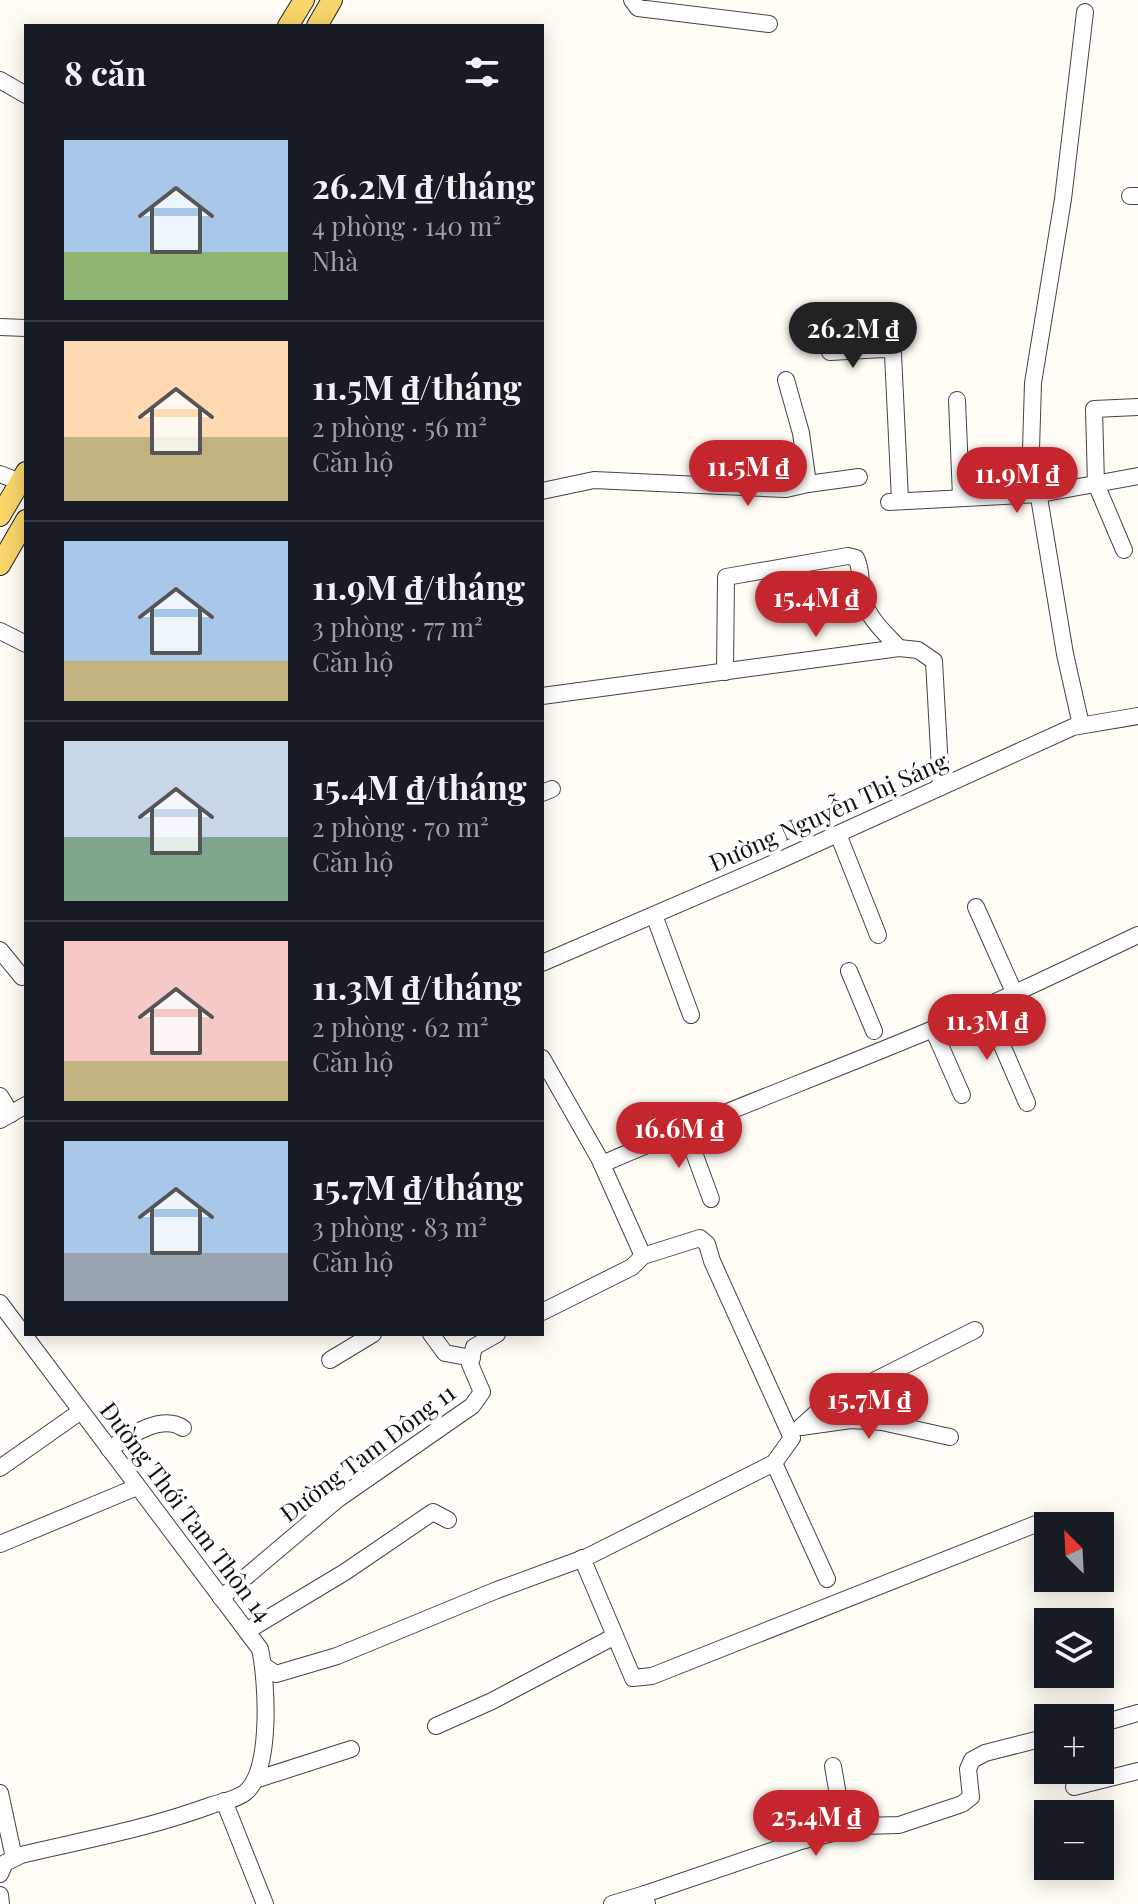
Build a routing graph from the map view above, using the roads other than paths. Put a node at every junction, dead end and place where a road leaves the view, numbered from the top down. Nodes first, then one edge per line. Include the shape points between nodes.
1 (304, 0) edge
2 (332, 0) edge
3 (632, 0) edge
4 (1085, 12) dead end
5 (289, 24) edge
6 (318, 24) edge
7 (769, 24) dead end
8 (0, 80) edge
9 (24, 94) edge
10 (0, 327) edge
11 (24, 328) edge
12 (830, 352) dead end
13 (786, 380) dead end
14 (957, 400) dead end
15 (1138, 407) edge
16 (0, 474) edge
17 (1138, 476) edge
18 (23, 477) edge
19 (859, 477) dead end
20 (808, 484) junction
21 (1096, 484) junction
22 (544, 491) edge
23 (1040, 494) junction
24 (961, 497) junction
25 (0, 516) edge
26 (24, 523) edge
27 (1124, 550) dead end
28 (0, 565) edge
29 (0, 631) edge
30 (24, 643) edge
31 (899, 648) junction
32 (725, 672) junction
33 (544, 696) edge
34 (1138, 716) edge
35 (1081, 725) junction
36 (941, 787) junction
37 (838, 834) junction
38 (976, 907) dead end
39 (654, 915) junction
40 (878, 935) dead end
41 (1138, 935) edge
42 (0, 950) edge
43 (544, 962) edge
44 (849, 971) dead end
45 (22, 977) dead end
46 (1014, 992) junction
47 (985, 1006) junction
48 (691, 1015) dead end
49 (933, 1029) junction
50 (874, 1031) dead end
51 (544, 1062) edge
52 (962, 1095) dead end
53 (0, 1096) edge
54 (1027, 1103) dead end
55 (24, 1106) edge
56 (5, 1117) edge
57 (685, 1128) junction
58 (602, 1164) junction
59 (711, 1199) dead end
60 (643, 1256) junction
61 (0, 1303) edge
62 (544, 1311) edge
63 (975, 1330) dead end
64 (24, 1335) edge
65 (25, 1336) edge
66 (370, 1336) edge
67 (432, 1336) edge
68 (493, 1336) edge
69 (472, 1358) junction
70 (330, 1360) dead end
71 (81, 1411) junction
72 (183, 1428) dead end
73 (794, 1428) junction
74 (950, 1437) dead end
75 (109, 1449) junction
76 (774, 1463) junction
77 (0, 1468) edge
78 (137, 1487) junction
79 (448, 1520) dead end
80 (1034, 1525) edge
81 (0, 1544) edge
82 (582, 1558) junction
83 (827, 1579) dead end
84 (221, 1598) junction
85 (247, 1631) junction
86 (615, 1636) junction
87 (264, 1666) junction
88 (1138, 1713) edge
89 (1114, 1720) edge
90 (436, 1726) dead end
91 (1034, 1741) edge
92 (351, 1749) dead end
93 (833, 1766) dead end
94 (1138, 1771) edge
95 (255, 1780) junction
96 (1074, 1787) dead end
97 (0, 1793) edge
98 (224, 1801) junction
99 (844, 1830) junction
100 (14, 1858) junction
101 (0, 1874) edge
102 (0, 1895) edge
103 (646, 1899) edge
104 (1, 1904) edge
105 (265, 1904) edge
106 (612, 1904) edge

1 - 5 main road
2 - 6 main road
3 - 7 street via 638,8
4 - 23 street via 1063,199 1033,383 1031,449
8 - 9 street
10 - 11 street
12 - 24 street via 892,350 894,501
13 - 20 street
14 - 24 street
15 - 21 street via 1094,409
16 - 18 street
17 - 21 street
18 - 25 main road
19 - 20 street
20 - 22 street via 786,489 594,480
21 - 23 street
21 - 27 street
23 - 24 street
23 - 35 street
26 - 28 main road
29 - 30 street
31 - 32 street
31 - 32 street via 873,620 863,601 860,566 848,556 726,577
31 - 36 street via 918,650 934,661
32 - 33 street
34 - 35 street, Đường Nguyễn Thị Sáng
35 - 36 street, Đường Nguyễn Thị Sáng
36 - 37 street, Đường Nguyễn Thị Sáng
37 - 39 street, Đường Nguyễn Thị Sáng
37 - 40 street
38 - 46 street
39 - 43 street, Đường Nguyễn Thị Sáng
39 - 48 street
41 - 46 street
42 - 45 street
44 - 50 street
46 - 47 street
47 - 49 street
47 - 54 street
49 - 52 street
49 - 57 street
51 - 58 street
53 - 56 street
55 - 56 street
57 - 58 street
57 - 59 street
58 - 60 street
60 - 62 street via 632,1267
60 - 73 street via 700,1238 707,1244
61 - 64 street, Đường Thới Tam Thôn 14
63 - 73 street via 824,1406
65 - 71 street, Đường Thới Tam Thôn 14
66 - 70 street
67 - 69 street via 445,1353
68 - 69 street, Đường Tam Đông 11 via 474,1347
69 - 84 street, Đường Tam Đông 11 via 482,1392 472,1406 338,1499
71 - 75 street, Đường Thới Tam Thôn 14
71 - 77 street
72 - 75 street via 157,1425
73 - 74 street via 851,1420
73 - 76 street
75 - 78 street, Đường Thới Tam Thôn 14
76 - 82 street
76 - 83 street
78 - 81 street
78 - 84 street, Đường Thới Tam Thôn 14
79 - 85 street via 433,1512
80 - 86 street via 652,1676 633,1678
82 - 86 street
82 - 87 street via 337,1656 276,1674
84 - 85 street, Đường Thới Tam Thôn 14
85 - 87 street, Đường Thới Tam Thôn 14
86 - 90 street
87 - 95 street, Đường Thới Tam Thôn 14 via 265,1739
88 - 89 street
91 - 99 street via 972,1760 971,1797 962,1804 899,1825
92 - 95 street
93 - 99 street
94 - 96 street
95 - 98 street via 244,1793
97 - 100 street
98 - 100 street via 171,1820
98 - 105 street
99 - 103 street
100 - 101 street
102 - 104 street
103 - 106 street

